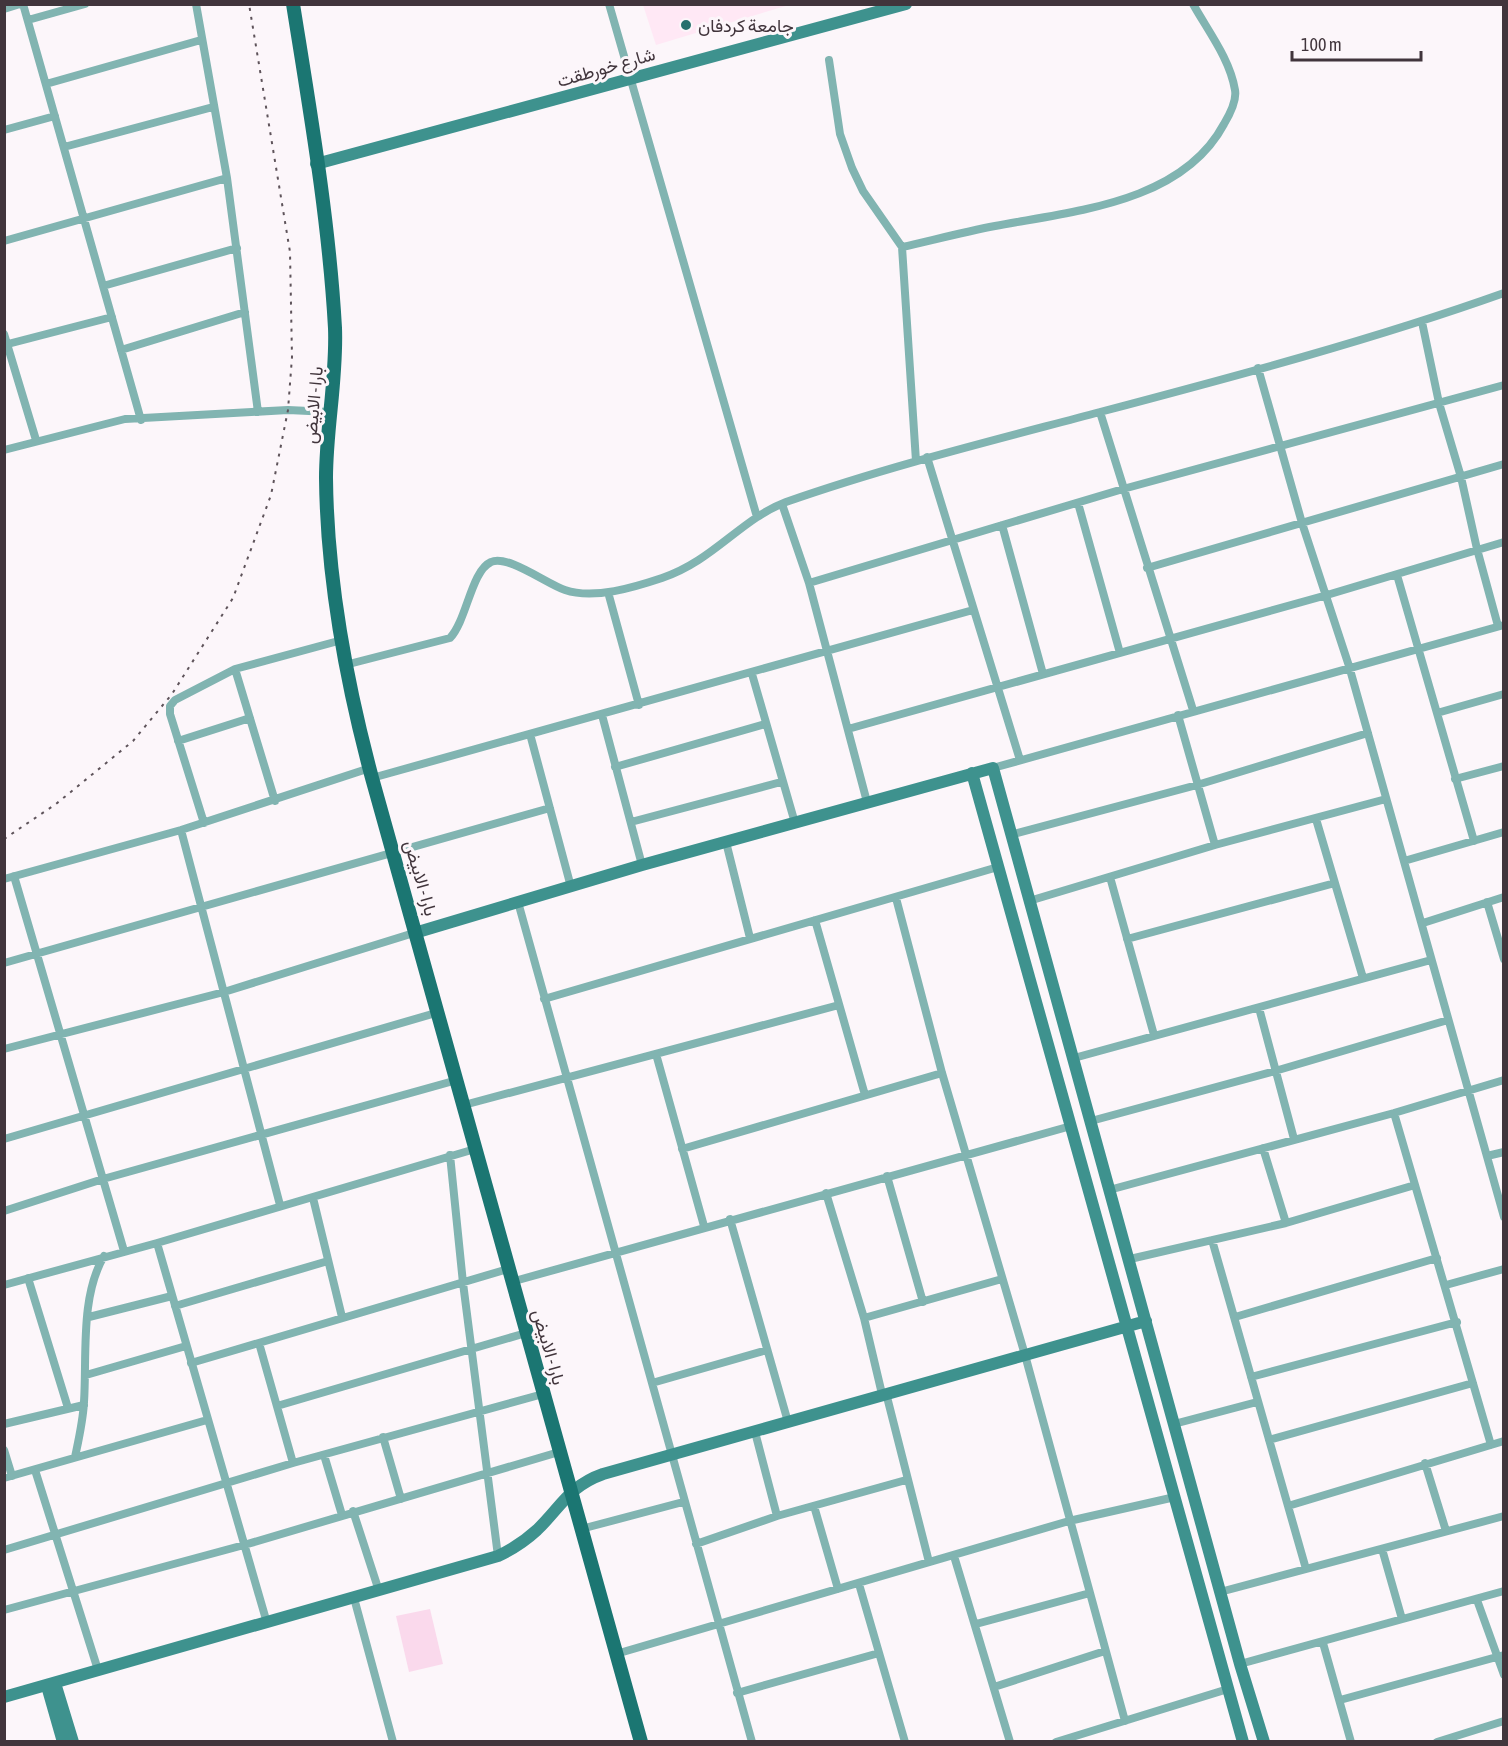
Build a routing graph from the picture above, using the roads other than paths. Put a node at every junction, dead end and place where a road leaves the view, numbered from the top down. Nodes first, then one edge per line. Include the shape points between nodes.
1 (22, 4) edge
2 (85, 4) edge
3 (196, 4) edge
4 (292, 4) edge
5 (609, 4) edge
6 (906, 4) edge
7 (1193, 4) edge
8 (4, 9) edge
9 (28, 20) junction
10 (201, 40) junction
11 (829, 60) dead end
12 (629, 79) junction
13 (46, 84) junction
14 (213, 107) junction
15 (55, 116) junction
16 (4, 130) edge
17 (64, 147) junction
18 (316, 164) junction
19 (227, 178) junction
20 (84, 219) junction
21 (4, 241) edge
22 (902, 247) junction
23 (237, 248) junction
24 (103, 286) junction
25 (1503, 293) edge
26 (245, 312) junction
27 (112, 317) junction
28 (1422, 322) junction
29 (4, 334) edge
30 (6, 345) edge
31 (121, 350) junction
32 (1258, 368) junction
33 (1503, 385) edge
34 (1439, 404) junction
35 (258, 412) junction
36 (330, 412) junction
37 (1100, 412) junction
38 (141, 420) junction
39 (36, 440) junction
40 (1282, 447) junction
41 (4, 450) edge
42 (927, 457) junction
43 (915, 461) junction
44 (1503, 464) edge
45 (1461, 477) junction
46 (1123, 489) junction
47 (1078, 503) junction
48 (782, 504) junction
49 (757, 517) junction
50 (1302, 523) junction
51 (1002, 525) junction
52 (953, 538) junction
53 (1503, 542) edge
54 (1477, 549) junction
55 (1147, 568) junction
56 (1398, 575) junction
57 (809, 584) junction
58 (608, 592) junction
59 (1327, 595) junction
60 (973, 610) junction
61 (1501, 625) edge
62 (1170, 638) junction
63 (342, 640) junction
64 (1418, 647) junction
65 (828, 652) junction
66 (1120, 653) junction
67 (345, 665) junction
68 (1349, 666) junction
69 (235, 669) junction
70 (752, 674) junction
71 (1043, 674) junction
72 (996, 687) junction
73 (1503, 694) edge
74 (639, 705) junction
75 (1193, 710) junction
76 (1437, 713) junction
77 (602, 715) junction
78 (1178, 715) junction
79 (250, 718) junction
80 (765, 724) junction
81 (848, 729) junction
82 (1368, 733) junction
83 (530, 734) junction
84 (178, 741) junction
85 (1020, 760) junction
86 (1503, 766) edge
87 (615, 767) junction
88 (993, 768) junction
89 (371, 773) junction
90 (972, 773) junction
91 (1455, 779) junction
92 (781, 782) junction
93 (1197, 784) junction
94 (1386, 799) junction
95 (275, 801) junction
96 (867, 802) junction
97 (550, 808) junction
98 (1316, 819) junction
99 (631, 822) junction
100 (204, 823) junction
101 (795, 823) junction
102 (182, 830) junction
103 (1503, 832) edge
104 (1011, 835) junction
105 (1474, 841) junction
106 (726, 842) junction
107 (1215, 845) junction
108 (395, 852) junction
109 (1404, 861) junction
110 (642, 865) junction
111 (998, 867) junction
112 (14, 876) junction
113 (1110, 877) junction
114 (4, 879) edge
115 (1335, 883) junction
116 (572, 887) junction
117 (1503, 897) edge
118 (896, 898) junction
119 (1029, 901) junction
120 (518, 902) junction
121 (1487, 902) junction
122 (202, 907) junction
123 (815, 921) junction
124 (1423, 923) junction
125 (417, 932) junction
126 (750, 938) junction
127 (1127, 939) junction
128 (36, 955) junction
129 (1503, 959) edge
130 (1431, 960) junction
131 (4, 963) edge
132 (1363, 978) junction
133 (224, 992) junction
134 (544, 999) junction
135 (839, 1005) junction
136 (1259, 1008) junction
137 (439, 1012) junction
138 (1448, 1020) junction
139 (62, 1034) junction
140 (1154, 1035) junction
141 (4, 1049) edge
142 (656, 1054) junction
143 (1074, 1058) junction
144 (245, 1068) junction
145 (1275, 1071) junction
146 (942, 1073) junction
147 (568, 1077) junction
148 (457, 1080) junction
149 (1503, 1080) edge
150 (1467, 1090) junction
151 (865, 1095) junction
152 (464, 1105) junction
153 (1394, 1113) junction
154 (85, 1116) junction
155 (1091, 1121) junction
156 (1071, 1126) junction
157 (263, 1134) junction
158 (4, 1139) edge
159 (1294, 1139) junction
160 (1263, 1148) junction
161 (475, 1149) junction
162 (682, 1149) junction
163 (1503, 1152) edge
164 (966, 1154) junction
165 (450, 1155) junction
166 (1487, 1156) junction
167 (887, 1176) junction
168 (103, 1179) junction
169 (1415, 1185) junction
170 (1109, 1190) junction
171 (826, 1193) junction
172 (313, 1198) junction
173 (280, 1205) junction
174 (4, 1211) edge
175 (1503, 1218) edge
176 (730, 1219) junction
177 (1286, 1222) junction
178 (704, 1226) junction
179 (1212, 1240) junction
180 (156, 1243) junction
181 (124, 1251) junction
182 (613, 1252) junction
183 (104, 1256) junction
184 (1437, 1258) junction
185 (1130, 1259) junction
186 (328, 1261) junction
187 (1503, 1269) edge
188 (510, 1276) junction
189 (28, 1278) junction
190 (1002, 1279) junction
191 (463, 1283) junction
192 (4, 1285) edge
193 (1446, 1285) junction
194 (172, 1296) junction
195 (923, 1302) junction
196 (175, 1306) junction
197 (89, 1317) junction
198 (342, 1317) junction
199 (1235, 1317) junction
200 (864, 1318) junction
201 (1146, 1321) junction
202 (1457, 1322) junction
203 (1127, 1326) junction
204 (526, 1333) junction
205 (259, 1343) junction
206 (186, 1346) junction
207 (473, 1349) junction
208 (767, 1350) junction
209 (1025, 1355) junction
210 (191, 1363) junction
211 (86, 1375) junction
212 (1251, 1377) junction
213 (652, 1383) junction
214 (1473, 1383) junction
215 (543, 1394) junction
216 (884, 1394) junction
217 (1257, 1402) junction
218 (84, 1405) junction
219 (277, 1406) junction
220 (68, 1408) junction
221 (479, 1410) junction
222 (207, 1420) junction
223 (788, 1422) junction
224 (4, 1424) edge
225 (1174, 1424) junction
226 (755, 1432) junction
227 (383, 1437) junction
228 (1269, 1440) junction
229 (1503, 1441) edge
230 (1491, 1445) junction
231 (4, 1450) edge
232 (559, 1452) junction
233 (670, 1454) junction
234 (324, 1455) junction
235 (75, 1457) junction
236 (293, 1463) junction
237 (1425, 1464) junction
238 (35, 1470) junction
239 (488, 1473) junction
240 (8, 1477) edge
241 (906, 1480) junction
242 (226, 1484) junction
243 (570, 1492) junction
244 (1174, 1497) junction
245 (401, 1499) junction
246 (683, 1502) junction
247 (814, 1506) junction
248 (1288, 1506) junction
249 (353, 1511) junction
250 (342, 1515) junction
251 (777, 1516) junction
252 (1503, 1516) edge
253 (1069, 1521) junction
254 (582, 1529) junction
255 (1446, 1531) junction
256 (55, 1536) junction
257 (696, 1544) junction
258 (244, 1545) junction
259 (1382, 1549) junction
260 (4, 1550) edge
261 (498, 1556) junction
262 (954, 1556) junction
263 (929, 1562) junction
264 (1305, 1569) junction
265 (859, 1584) junction
266 (838, 1589) junction
267 (379, 1591) junction
268 (1503, 1591) edge
269 (72, 1592) junction
270 (1220, 1592) junction
271 (1090, 1593) junction
272 (354, 1598) junction
273 (1477, 1600) junction
274 (4, 1610) edge
275 (1402, 1620) junction
276 (267, 1623) junction
277 (976, 1624) junction
278 (718, 1625) junction
279 (1323, 1643) junction
280 (1105, 1651) junction
281 (879, 1653) junction
282 (616, 1654) junction
283 (1501, 1656) edge
284 (1240, 1664) junction
285 (98, 1670) junction
286 (1503, 1675) edge
287 (51, 1684) junction
288 (994, 1687) junction
289 (1228, 1689) junction
290 (737, 1693) junction
291 (4, 1697) edge
292 (1340, 1700) junction
293 (1125, 1721) junction
294 (1503, 1721) edge
295 (63, 1742) edge
296 (73, 1742) edge
297 (393, 1742) edge
298 (641, 1742) edge
299 (752, 1742) edge
300 (905, 1742) edge
301 (1010, 1742) edge
302 (1056, 1742) edge
303 (1243, 1742) edge
304 (1264, 1742) edge
305 (1351, 1742) edge
306 (1437, 1742) edge

1 - 8 street
1 - 9 street
2 - 9 street
3 - 10 street
4 - 18 main road, بارا - الابيض
5 - 12 street
6 - 12 main road, شارع خورطقت
7 - 22 street via 1229,67 1236,92 1219,134 1195,160 1173,177 1095,207
9 - 13 street
10 - 13 street
10 - 14 street
11 - 22 street via 840,134 852,168 863,191
12 - 18 main road, شارع خورطقت
12 - 49 street
13 - 15 street
14 - 17 street
14 - 19 street
15 - 16 street
15 - 17 street
17 - 20 street
18 - 36 main road, بارا - الابيض via 334,328
19 - 20 street
19 - 23 street
20 - 21 street
20 - 24 street
22 - 43 street
23 - 24 street
23 - 26 street
24 - 27 street
25 - 28 street
26 - 31 street
26 - 35 street
27 - 30 street
27 - 31 street
28 - 32 street
28 - 34 street
29 - 30 street
30 - 39 street
31 - 38 street
32 - 37 street
32 - 40 street
33 - 34 street
34 - 40 street
34 - 45 street
35 - 36 street
35 - 38 street
36 - 63 main road, بارا - الابيض via 326,480
37 - 42 street
37 - 46 street
38 - 39 street via 107,422
39 - 41 street
40 - 46 street
40 - 50 street
42 - 43 street
42 - 52 street
43 - 48 street
44 - 45 street
45 - 50 street
45 - 54 street
46 - 47 street
46 - 55 street
47 - 51 street
47 - 66 street
48 - 49 street
48 - 57 street
49 - 58 street via 696,565
50 - 55 street
50 - 59 street
51 - 52 street
51 - 71 street
52 - 57 street
52 - 60 street
53 - 54 street
54 - 56 street
54 - 61 street
55 - 62 street
56 - 59 street
56 - 64 street
57 - 65 street
58 - 67 street via 567,591 503,560 491,562 480,571 464,616 450,638
58 - 74 street
59 - 62 street
59 - 68 street
60 - 65 street
60 - 72 street
61 - 64 street
62 - 66 street
62 - 75 street
63 - 67 main road, بارا - الابيض
63 - 69 street
64 - 68 street
64 - 76 street
65 - 70 street
65 - 81 street
66 - 71 street
67 - 89 main road, بارا - الابيض
68 - 75 street
68 - 82 street
69 - 79 street
69 - 84 street via 170,706
70 - 74 street
70 - 80 street
71 - 72 street
72 - 81 street
72 - 85 street
73 - 76 street
74 - 77 street
75 - 78 street
76 - 91 street
77 - 83 street
77 - 87 street
78 - 85 street
78 - 93 street
79 - 84 street
79 - 95 street
80 - 87 street
80 - 92 street
81 - 96 street
82 - 93 street
82 - 94 street
83 - 89 street
83 - 97 street
84 - 100 street
85 - 88 street
86 - 91 street
87 - 99 street
88 - 90 main road
88 - 104 main road
89 - 95 street
89 - 108 main road, بارا - الابيض
90 - 96 main road
90 - 111 main road
91 - 105 street
92 - 99 street
92 - 101 street
93 - 104 street
93 - 107 street
94 - 98 street
94 - 109 street
95 - 100 street
96 - 101 main road
97 - 108 street
97 - 116 street
98 - 107 street
98 - 115 street
99 - 110 street
100 - 102 street
101 - 106 main road
102 - 112 street
102 - 122 street
103 - 105 street
104 - 119 main road
105 - 109 street
106 - 110 main road
106 - 126 street
107 - 113 street
108 - 122 street
108 - 125 main road, بارا - الابيض
109 - 124 street
110 - 116 main road
111 - 118 street
111 - 156 main road
112 - 114 street
112 - 128 street
113 - 119 street
113 - 127 street
115 - 127 street
115 - 132 street
116 - 120 main road
117 - 121 street
118 - 123 street
118 - 146 street
119 - 143 main road
120 - 125 main road
120 - 134 street
121 - 124 street
121 - 129 street
122 - 128 street
122 - 133 street
123 - 126 street
123 - 135 street
124 - 130 street
125 - 133 street
125 - 137 main road, بارا - الابيض
126 - 134 street
127 - 140 street
128 - 131 street
128 - 139 street
130 - 132 street
130 - 138 street
132 - 136 street
133 - 139 street
133 - 144 street
134 - 147 street
135 - 142 street
135 - 151 street
136 - 140 street
136 - 145 street
137 - 144 street
137 - 148 main road, بارا - الابيض
138 - 145 street
138 - 150 street
139 - 141 street
139 - 154 street
140 - 143 street
142 - 147 street
142 - 162 street
143 - 155 main road
144 - 154 street
144 - 157 street
145 - 155 street
145 - 159 street
146 - 151 street
146 - 164 street
147 - 152 street
147 - 182 street
148 - 152 main road, بارا - الابيض
148 - 157 street
149 - 150 street
150 - 153 street
150 - 166 street
151 - 162 street
152 - 161 main road, بارا - الابيض
153 - 159 street
153 - 169 street
154 - 158 street
154 - 168 street
155 - 170 main road
156 - 164 street
156 - 203 main road
157 - 168 street
157 - 173 street
159 - 160 street
160 - 170 street
160 - 177 street
161 - 165 street
161 - 188 main road, بارا - الابيض
162 - 178 street
163 - 166 street
164 - 167 street
164 - 190 street
165 - 172 street
165 - 191 street
166 - 175 street
167 - 171 street
167 - 195 street
168 - 174 street
168 - 181 street
169 - 177 street
169 - 184 street
170 - 185 main road
171 - 176 street
171 - 200 street
172 - 173 street
172 - 186 street
173 - 180 street
176 - 178 street
176 - 208 street
177 - 179 street
178 - 182 street
179 - 185 street
179 - 199 street
180 - 181 street
180 - 194 street
181 - 183 street
182 - 188 street
182 - 213 street
183 - 189 street
183 - 197 street via 96,1270
184 - 193 street
184 - 199 street
185 - 201 main road
186 - 196 street
186 - 198 street
187 - 193 street
188 - 191 street
188 - 204 main road, بارا - الابيض
189 - 192 street
189 - 220 street
190 - 195 street
190 - 209 street
191 - 198 street
191 - 207 street
193 - 202 street
194 - 196 street
194 - 197 street
195 - 200 street
196 - 206 street
197 - 211 street
198 - 205 street
199 - 212 street
200 - 216 street
201 - 203 main road
201 - 225 main road
202 - 212 street
202 - 214 street
203 - 209 main road
203 - 244 main road
204 - 207 street
204 - 215 main road, بارا - الابيض
205 - 210 street
205 - 219 street
206 - 210 street
206 - 211 street
207 - 219 street
207 - 221 street
208 - 213 street
208 - 223 street
209 - 216 main road
209 - 253 street
210 - 222 street
211 - 218 street
212 - 217 street
213 - 233 street
214 - 228 street
214 - 230 street
215 - 221 street
215 - 232 main road, بارا - الابيض
216 - 223 main road
216 - 241 street
217 - 225 street
217 - 228 street
218 - 220 street
218 - 235 street
219 - 236 street
220 - 224 street
221 - 227 street
221 - 239 street
222 - 235 street
222 - 242 street
223 - 226 main road
225 - 270 main road
226 - 233 main road
226 - 251 street
227 - 234 street
227 - 245 street
228 - 248 street
229 - 230 street
230 - 237 street
231 - 240 street
232 - 239 street
232 - 243 main road, بارا - الابيض
233 - 243 main road via 584,1480
233 - 246 street
234 - 236 street
234 - 250 street
235 - 238 street
236 - 242 street
237 - 248 street
237 - 255 street
238 - 240 street
238 - 256 street
239 - 245 street
239 - 261 street
241 - 247 street
241 - 263 street
242 - 256 street
242 - 258 street
243 - 254 main road, بارا - الابيض
243 - 261 main road via 538,1529
244 - 253 street
244 - 289 main road
245 - 249 street
246 - 254 street
246 - 257 street
247 - 251 street
247 - 266 street
248 - 264 street
249 - 250 street
249 - 267 street
250 - 258 street
251 - 257 street
252 - 255 street
253 - 262 street
253 - 271 street
254 - 282 main road, بارا - الابيض
255 - 259 street
256 - 260 street
256 - 269 street
257 - 278 street
258 - 269 street
258 - 276 street
259 - 264 street
259 - 275 street
261 - 267 main road
262 - 263 street
262 - 277 street
263 - 265 street
264 - 270 street
265 - 266 street
265 - 281 street
266 - 278 street
267 - 272 main road
268 - 273 street
269 - 274 street
269 - 285 street
270 - 284 main road
271 - 277 street
271 - 280 street
272 - 276 main road
272 - 297 street
273 - 275 street
273 - 283 street
275 - 279 street
276 - 285 main road
277 - 288 street
278 - 282 street
278 - 290 street
279 - 284 street
279 - 292 street
280 - 288 street
280 - 293 street
281 - 290 street
281 - 300 street
282 - 298 main road, بارا - الابيض
283 - 286 street
283 - 292 street
284 - 304 main road
285 - 287 main road
287 - 291 main road
287 - 295 main road
287 - 296 main road
288 - 301 street
289 - 293 street
289 - 303 main road
290 - 299 street
292 - 305 street
293 - 302 street
294 - 306 street

